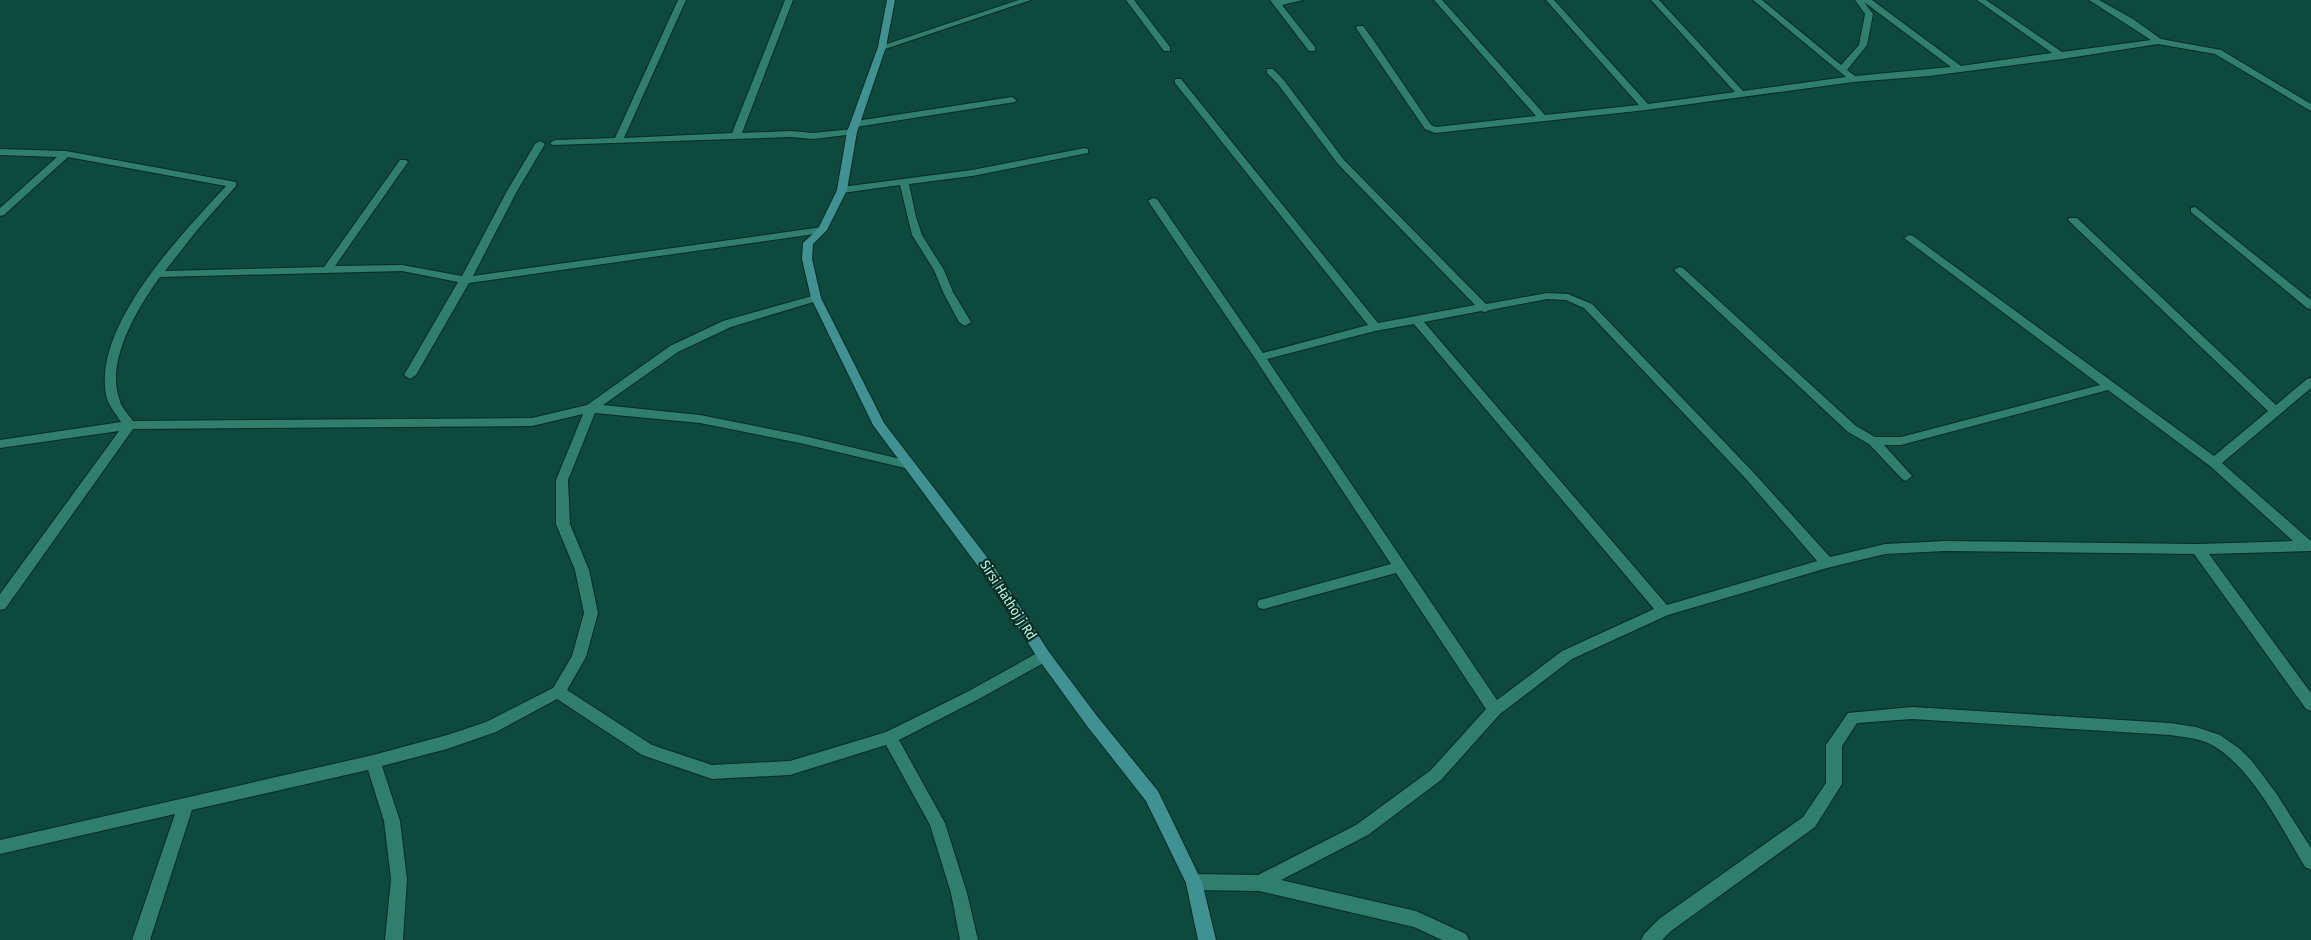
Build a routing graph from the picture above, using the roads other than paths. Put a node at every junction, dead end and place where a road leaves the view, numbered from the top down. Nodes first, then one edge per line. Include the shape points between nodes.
1 (682, 0) edge
2 (789, 0) edge
3 (891, 0) edge
4 (1130, 0) edge
5 (1299, 0) edge
6 (1438, 0) edge
7 (1550, 0) edge
8 (1655, 0) edge
9 (1757, 0) edge
10 (1859, 0) edge
11 (1867, 0) edge
12 (1981, 0) edge
13 (2093, 0) edge
14 (1023, 1) edge
15 (1276, 2) edge
16 (1360, 28) dead end
17 (2158, 41) junction
18 (882, 47) junction
19 (1167, 49) dead end
20 (1312, 49) dead end
21 (2062, 56) junction
22 (1959, 69) junction
23 (1270, 71) dead end
24 (1842, 71) junction
25 (1853, 79) junction
26 (1178, 81) dead end
27 (1742, 95) junction
28 (1012, 100) dead end
29 (1646, 107) junction
30 (2311, 108) edge
31 (1543, 118) junction
32 (854, 128) junction
33 (736, 136) junction
34 (618, 141) junction
35 (555, 143) dead end
36 (540, 144) dead end
37 (1085, 151) dead end
38 (0, 152) edge
39 (66, 154) junction
40 (403, 162) dead end
41 (904, 180) junction
42 (842, 190) junction
43 (1154, 201) dead end
44 (2195, 210) dead end
45 (0, 213) edge
46 (2073, 220) dead end
47 (822, 230) junction
48 (1909, 238) dead end
49 (328, 269) junction
50 (1679, 270) dead end
51 (155, 274) junction
52 (466, 280) junction
53 (816, 298) junction
54 (2311, 306) edge
55 (1485, 308) junction
56 (1416, 319) junction
57 (965, 322) dead end
58 (1375, 327) junction
59 (1260, 358) junction
60 (410, 375) dead end
61 (2311, 382) edge
62 (2109, 386) junction
63 (591, 408) junction
64 (2275, 411) junction
65 (130, 425) junction
66 (1873, 441) junction
67 (0, 444) edge
68 (2214, 463) junction
69 (909, 465) junction
70 (1906, 476) dead end
71 (2309, 546) edge
72 (2198, 549) junction
73 (1827, 563) junction
74 (1398, 566) junction
75 (1264, 604) dead end
76 (0, 605) edge
77 (1664, 612) junction
78 (1044, 656) junction
79 (558, 692) junction
80 (2311, 705) edge
81 (1495, 710) junction
82 (890, 738) junction
83 (373, 762) junction
84 (186, 805) junction
85 (0, 847) edge
86 (2311, 862) edge
87 (1194, 882) junction
88 (1259, 883) junction
89 (141, 940) edge
90 (394, 940) edge
91 (969, 940) edge
92 (1207, 940) edge
93 (1460, 940) edge
94 (1650, 940) edge

1 - 34 street
2 - 33 street
3 - 18 street
4 - 19 street
5 - 15 street
6 - 31 street
7 - 29 street
8 - 27 street
9 - 24 street
10 - 24 street via 1869,14 1863,45
11 - 22 street
12 - 21 street
13 - 17 street
14 - 18 street
15 - 20 street
16 - 31 street via 1388,64 1398,85 1428,127 1442,130
17 - 21 street
17 - 30 street via 2218,52
18 - 32 street
21 - 22 street
22 - 25 street
23 - 55 street via 1341,162
24 - 25 street
25 - 27 street
26 - 58 street
27 - 29 street
28 - 32 street
29 - 31 street
32 - 33 street via 807,137 791,134
32 - 42 street
33 - 34 street
34 - 35 street
36 - 52 street
37 - 41 street via 972,172
38 - 39 street
39 - 45 street
39 - 51 street via 233,184
40 - 49 street
41 - 42 street
41 - 57 street via 917,235
42 - 47 street
43 - 59 street
44 - 54 street
46 - 64 street
47 - 52 street
47 - 53 street, Sirsi Hathoj j Rd via 808,243 807,259
48 - 62 street
49 - 51 street
49 - 52 street via 402,268
50 - 66 street via 1852,429
51 - 65 street via 123,330 111,364 112,397
52 - 60 street
53 - 63 street via 727,324 674,349
53 - 69 street, Sirsi Hathoj j Rd via 878,425
55 - 56 street
55 - 73 street via 1547,296 1568,297 1588,306 1750,476
56 - 58 street
56 - 77 street
58 - 59 street
59 - 74 street
61 - 64 street
62 - 66 street via 1901,441
62 - 68 street
63 - 65 street via 532,422
63 - 69 street via 700,419
63 - 79 street via 562,480 563,524 582,570 591,613 580,657
64 - 68 street
65 - 67 street
65 - 76 street
66 - 70 street
68 - 71 street
69 - 78 street, Sirsi Hathoj j Rd via 988,569
71 - 72 street
72 - 73 street via 1946,546 1885,550
72 - 80 street
73 - 77 street
74 - 75 street
74 - 81 street
77 - 81 street via 1567,655
78 - 82 street
78 - 87 street, Sirsi Hathoj j Rd via 1152,796
79 - 82 street via 647,750 712,772 790,768
79 - 83 street via 491,727
81 - 88 street via 1436,775 1370,824
82 - 91 street via 937,823
83 - 84 street
83 - 90 street via 392,821 399,879
84 - 85 street
84 - 89 street
86 - 94 street via 2249,767 2221,743 2197,732 1912,713 1853,717 1834,745 1834,784 1809,822 1665,925
87 - 88 street
87 - 92 street, Sirsi Hathoj j Rd
88 - 93 street via 1416,919

